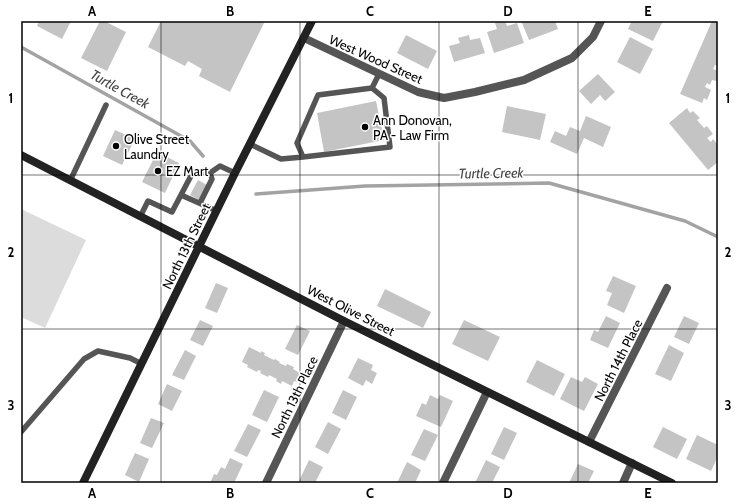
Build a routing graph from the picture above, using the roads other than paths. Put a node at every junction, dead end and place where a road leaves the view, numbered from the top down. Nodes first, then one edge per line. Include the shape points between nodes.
1 (312, 21) edge
2 (601, 21) edge
3 (304, 38) junction
4 (379, 74) junction
5 (372, 88) junction
6 (106, 105) dead end
7 (250, 144) junction
8 (21, 155) edge
9 (303, 157) junction
10 (210, 173) junction
11 (235, 173) junction
12 (70, 180) junction
13 (181, 195) junction
14 (200, 203) junction
15 (217, 211) junction
16 (140, 217) junction
17 (199, 247) junction
18 (668, 288) dead end
19 (344, 321) junction
20 (142, 364) junction
21 (487, 392) junction
22 (21, 432) edge
23 (589, 442) junction
24 (632, 463) junction
25 (83, 483) edge
26 (266, 483) edge
27 (443, 483) edge
28 (623, 483) edge
29 (672, 483) edge

1 - 3 main road, North 13th Street
2 - 4 street, West Wood Street via 594,37 572,58 524,80 468,94 444,98 418,92
3 - 4 street, West Wood Street
3 - 7 main road, North 13th Street
4 - 5 lane
5 - 9 lane via 318,95 297,143
5 - 9 lane via 384,98 390,147
6 - 12 lane
7 - 9 lane via 281,158
7 - 11 main road, North 13th Street
8 - 12 main road, West Olive Street
10 - 11 lane via 220,166
10 - 13 lane via 193,172
10 - 14 lane via 212,179
11 - 15 main road, North 13th Street
12 - 16 main road, West Olive Street
13 - 14 lane
13 - 16 lane via 172,212 148,201
14 - 15 lane
15 - 17 main road, North 13th Street
16 - 17 main road, West Olive Street
17 - 19 main road, West Olive Street
17 - 20 main road, North 13th Street
18 - 23 street, North 14th Place
19 - 21 main road, West Olive Street
19 - 26 street, North 13th Place
20 - 22 lane via 130,358 98,351 84,359
20 - 25 main road, North 13th Street
21 - 23 main road, West Olive Street
21 - 27 street
23 - 24 main road, West Olive Street
24 - 28 street
24 - 29 main road, West Olive Street

